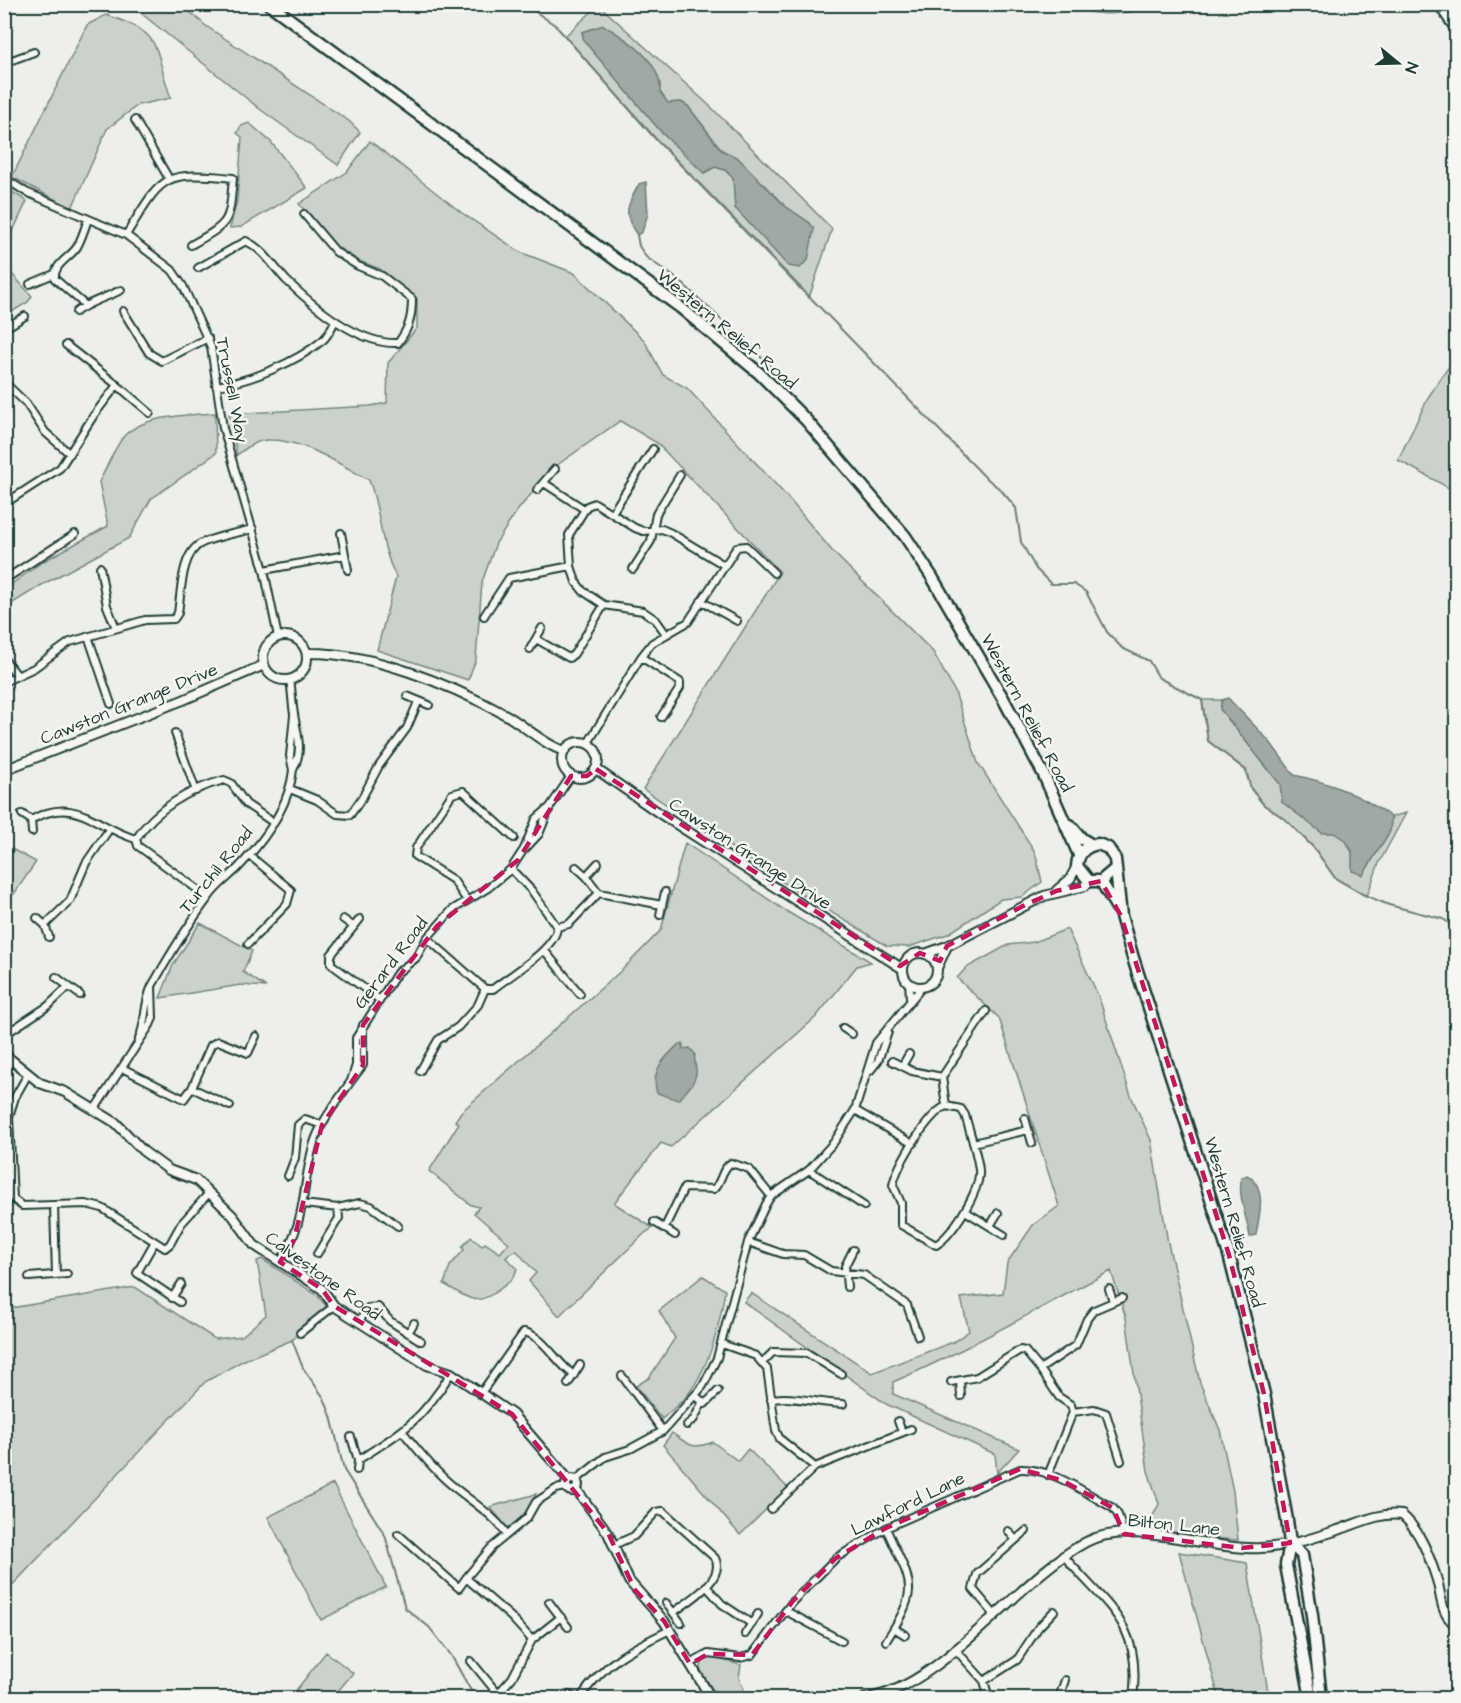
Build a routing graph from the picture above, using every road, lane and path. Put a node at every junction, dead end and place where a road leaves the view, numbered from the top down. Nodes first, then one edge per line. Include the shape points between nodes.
1 (269, 4) edge
2 (1438, 4) edge
3 (1456, 30) edge
4 (34, 52) dead end
5 (4, 63) edge
6 (135, 120) dead end
7 (4, 178) edge
8 (169, 179) junction
9 (304, 214) dead end
10 (88, 219) junction
11 (126, 235) junction
12 (191, 245) dead end
13 (198, 268) dead end
14 (54, 274) junction
15 (30, 284) dead end
16 (121, 290) dead end
17 (85, 305) junction
18 (123, 311) dead end
19 (76, 312) dead end
20 (25, 316) dead end
21 (335, 321) junction
22 (4, 329) edge
23 (207, 338) junction
24 (66, 345) dead end
25 (4, 382) edge
26 (117, 385) junction
27 (216, 386) junction
28 (150, 413) dead end
29 (653, 449) dead end
30 (70, 454) junction
31 (555, 470) dead end
32 (680, 475) dead end
33 (544, 483) junction
34 (537, 490) dead end
35 (4, 504) edge
36 (584, 509) junction
37 (612, 513) junction
38 (253, 529) junction
39 (653, 530) junction
40 (341, 532) dead end
41 (75, 534) dead end
42 (345, 555) junction
43 (724, 565) junction
44 (571, 566) junction
45 (100, 567) dead end
46 (633, 569) dead end
47 (264, 570) junction
48 (348, 570) dead end
49 (774, 573) dead end
50 (4, 580) edge
51 (701, 601) junction
52 (604, 605) junction
53 (484, 615) dead end
54 (737, 621) dead end
55 (116, 628) junction
56 (542, 628) dead end
57 (666, 634) junction
58 (88, 636) junction
59 (278, 637) junction
60 (536, 639) junction
61 (530, 649) dead end
62 (307, 652) junction
63 (641, 657) junction
64 (4, 659) edge
65 (264, 664) junction
66 (16, 675) junction
67 (290, 680) junction
68 (4, 682) edge
69 (407, 696) dead end
70 (418, 702) junction
71 (111, 704) dead end
72 (429, 705) dead end
73 (661, 717) dead end
74 (175, 733) dead end
75 (588, 743) junction
76 (564, 751) junction
77 (596, 769) junction
78 (4, 770) edge
79 (571, 776) junction
80 (290, 789) junction
81 (196, 791) junction
82 (22, 814) dead end
83 (1064, 818) junction
84 (31, 820) junction
85 (274, 823) junction
86 (110, 828) junction
87 (32, 832) dead end
88 (514, 838) dead end
89 (136, 839) junction
90 (1092, 845) junction
91 (249, 855) junction
92 (1078, 860) junction
93 (598, 863) dead end
94 (576, 867) dead end
95 (511, 868) junction
96 (1114, 870) junction
97 (586, 876) junction
98 (1095, 881) junction
99 (1056, 891) junction
100 (665, 892) dead end
101 (599, 893) junction
102 (208, 897) junction
103 (466, 899) junction
104 (662, 905) junction
105 (660, 915) dead end
106 (1121, 916) junction
107 (37, 918) dead end
108 (360, 918) dead end
109 (343, 919) dead end
110 (45, 925) junction
111 (354, 927) junction
112 (557, 927) junction
113 (49, 937) dead end
114 (427, 938) junction
115 (248, 944) dead end
116 (947, 946) junction
117 (544, 950) junction
118 (925, 954) junction
119 (910, 956) junction
120 (892, 959) junction
121 (937, 968) junction
122 (903, 969) junction
123 (56, 977) dead end
124 (909, 982) junction
125 (922, 987) junction
126 (67, 988) junction
127 (485, 989) junction
128 (580, 994) dead end
129 (80, 995) dead end
130 (910, 998) junction
131 (380, 1000) junction
132 (986, 1011) dead end
133 (843, 1028) dead end
134 (852, 1034) dead end
135 (4, 1035) edge
136 (256, 1036) dead end
137 (4, 1054) edge
138 (909, 1054) dead end
139 (892, 1060) dead end
140 (902, 1066) junction
141 (122, 1068) junction
142 (420, 1071) dead end
143 (28, 1074) junction
144 (942, 1077) junction
145 (192, 1088) junction
146 (230, 1106) dead end
147 (945, 1106) junction
148 (94, 1110) junction
149 (855, 1110) junction
150 (1025, 1118) dead end
151 (322, 1125) junction
152 (1028, 1130) junction
153 (973, 1143) junction
154 (1032, 1143) dead end
155 (913, 1144) junction
156 (809, 1170) junction
157 (288, 1176) dead end
158 (8, 1179) edge
159 (209, 1193) junction
160 (771, 1196) junction
161 (303, 1204) junction
162 (54, 1205) junction
163 (864, 1206) dead end
164 (338, 1208) junction
165 (965, 1211) junction
166 (998, 1213) dead end
167 (654, 1222) dead end
168 (398, 1226) dead end
169 (990, 1226) junction
170 (664, 1228) junction
171 (675, 1235) dead end
172 (1004, 1235) dead end
173 (748, 1242) junction
174 (154, 1243) junction
175 (853, 1250) dead end
176 (317, 1254) dead end
177 (280, 1262) junction
178 (846, 1272) junction
179 (67, 1274) dead end
180 (56, 1275) junction
181 (29, 1277) dead end
182 (181, 1284) dead end
183 (847, 1287) dead end
184 (1109, 1289) dead end
185 (172, 1298) junction
186 (1122, 1298) dead end
187 (1113, 1301) junction
188 (180, 1302) dead end
189 (334, 1306) junction
190 (359, 1321) junction
191 (414, 1323) dead end
192 (300, 1333) dead end
193 (408, 1333) junction
194 (918, 1336) dead end
195 (421, 1341) dead end
196 (722, 1344) junction
197 (763, 1362) junction
198 (580, 1365) dead end
199 (1040, 1369) junction
200 (451, 1373) junction
201 (841, 1374) dead end
202 (574, 1375) junction
203 (622, 1376) dead end
204 (960, 1381) junction
205 (951, 1382) dead end
206 (568, 1384) dead end
207 (718, 1391) dead end
208 (481, 1393) junction
209 (695, 1395) junction
210 (961, 1396) dead end
211 (771, 1400) junction
212 (702, 1403) junction
213 (843, 1404) dead end
214 (1073, 1412) junction
215 (898, 1420) dead end
216 (687, 1425) dead end
217 (911, 1429) dead end
218 (663, 1431) junction
219 (403, 1432) junction
220 (902, 1432) junction
221 (351, 1437) dead end
222 (358, 1460) junction
223 (1121, 1461) dead end
224 (815, 1467) junction
225 (357, 1470) dead end
226 (1048, 1475) junction
227 (570, 1482) junction
228 (771, 1509) dead end
229 (886, 1528) junction
230 (1008, 1531) dead end
231 (1026, 1531) dead end
232 (398, 1534) dead end
233 (507, 1534) junction
234 (1124, 1534) junction
235 (1015, 1539) junction
236 (1290, 1543) junction
237 (614, 1545) junction
238 (1063, 1555) junction
239 (466, 1578) junction
240 (706, 1586) junction
241 (549, 1602) dead end
242 (666, 1603) dead end
243 (1041, 1610) dead end
244 (786, 1611) junction
245 (1054, 1611) dead end
246 (674, 1612) junction
247 (758, 1614) dead end
248 (994, 1614) junction
249 (561, 1617) junction
250 (1047, 1617) junction
251 (681, 1623) dead end
252 (752, 1624) junction
253 (1456, 1625) edge
254 (568, 1627) dead end
255 (894, 1628) junction
256 (670, 1630) junction
257 (745, 1634) dead end
258 (905, 1635) dead end
259 (532, 1640) junction
260 (842, 1641) dead end
261 (886, 1641) dead end
262 (955, 1649) junction
263 (471, 1661) dead end
264 (690, 1664) junction
265 (1065, 1680) dead end
266 (984, 1681) junction
267 (496, 1696) edge
268 (580, 1698) edge
269 (711, 1698) edge
270 (740, 1698) edge
271 (762, 1698) edge
272 (865, 1698) edge
273 (989, 1698) edge
274 (1060, 1698) edge
275 (1132, 1698) edge
276 (1311, 1698) edge
277 (1321, 1698) edge

1 - 83 highway, Western Relief Road via 681,308 759,373 806,420 905,536 932,577 1004,700
2 - 3 street
4 - 5 street
6 - 8 street
7 - 10 street, Trussell Way
8 - 11 street via 151,192
8 - 12 street via 192,174 232,178 229,219
9 - 21 street via 336,252 382,276 412,299 408,331 398,343 385,344
10 - 11 street, Trussell Way
10 - 14 street via 75,250
11 - 23 street, Trussell Way via 172,270 189,296
13 - 21 street via 246,241
14 - 15 street
14 - 17 street
16 - 17 street
17 - 19 street
18 - 23 street via 149,353 162,361
20 - 22 street
21 - 27 street via 324,339 298,355 241,383
23 - 27 street, Trussell Way
24 - 26 street
25 - 30 street via 26,404 45,432
26 - 28 street
26 - 30 street
27 - 38 street, Trussell Way via 227,445
29 - 37 street
30 - 35 street via 60,468
31 - 33 street
32 - 39 street via 656,514
33 - 34 street
33 - 36 street
36 - 37 street via 591,502
36 - 44 street via 569,535
37 - 39 street via 635,528
38 - 47 street, Trussell Way
38 - 55 street via 201,543 193,549 174,619 145,620
39 - 43 street via 671,533
39 - 46 street via 651,541
40 - 42 street
41 - 50 street
42 - 47 street
42 - 48 street
43 - 49 street via 737,547 746,546
43 - 51 street
44 - 52 street via 583,591
44 - 53 street via 509,578
45 - 55 street via 107,606
47 - 59 street, Trussell Way
51 - 54 street
51 - 57 street via 682,628
52 - 57 street via 643,612 656,620
52 - 60 street via 569,658
55 - 58 street
56 - 60 street
57 - 63 street
58 - 66 street via 70,642 34,668
58 - 71 street
59 - 62 street via 296,639
59 - 65 street via 264,651
60 - 61 street
62 - 67 street via 305,668
62 - 76 street via 391,666 449,686
63 - 73 street via 680,682
63 - 75 street
64 - 66 street
65 - 67 street via 277,679
65 - 78 street, Cawston Grange Drive
66 - 68 street
67 - 80 street, Turchil Road via 300,734 299,758
69 - 70 street
70 - 72 street
70 - 80 street via 407,728 350,815 337,814
74 - 81 street
75 - 76 street via 577,741
75 - 77 street via 597,754
76 - 79 street via 562,762
77 - 79 street via 587,777
77 - 120 street, Cawston Grange Drive via 813,912
79 - 95 street, Gerard Road via 550,807 539,834
80 - 85 street, Turchil Road
81 - 85 street via 229,781 241,800
81 - 89 street via 162,809
82 - 84 street
83 - 90 highway, Western Relief Road
83 - 92 highway, Western Relief Road
84 - 86 street via 45,812 75,811
84 - 87 street
85 - 91 street, Turchil Road
86 - 89 street
86 - 110 street via 86,863 70,901
88 - 103 street via 473,798 463,791 452,794 416,848 415,856 453,880
89 - 102 street via 138,846
90 - 92 highway
90 - 96 highway via 1102,845 1112,853
91 - 102 street, Turchil Road
91 - 115 street via 291,890 288,904
92 - 98 highway
92 - 99 street via 1070,879
93 - 97 street
94 - 97 street
95 - 103 street, Gerard Road via 488,888
95 - 112 street
96 - 98 highway
96 - 106 highway, Western Relief Road
97 - 101 street
98 - 99 street
98 - 106 highway, Western Relief Road
99 - 116 street
100 - 104 street
101 - 104 street
101 - 112 street via 569,924
102 - 141 street, Turchil Road via 152,986 144,1005 145,1024 140,1039
103 - 114 street, Gerard Road
104 - 105 street
106 - 236 highway, Western Relief Road via 1229,1255 1264,1394
107 - 110 street
108 - 111 street
109 - 111 street
110 - 113 street
111 - 131 street via 332,955 331,964
112 - 117 street
114 - 127 street
114 - 131 street, Gerard Road via 416,958 397,974
116 - 118 street
116 - 121 street
117 - 127 street via 493,989
117 - 128 street
118 - 119 street
118 - 121 street
119 - 120 street
119 - 122 street
120 - 122 street, Cawston Grange Drive
121 - 125 street via 932,982
122 - 124 street
123 - 126 street
124 - 125 street
124 - 130 street
125 - 130 street
126 - 129 street
126 - 135 street
127 - 142 street via 478,1005 458,1027 438,1040
130 - 149 street via 889,1031
131 - 151 street, Gerard Road via 363,1025 363,1065
132 - 144 street
133 - 134 street
136 - 145 street via 248,1053 218,1041 211,1045
137 - 143 street, Calvestone Road
138 - 140 street
139 - 140 street
140 - 144 street
141 - 145 street via 179,1098 184,1099
141 - 148 street, Turchil Road
143 - 148 street, Calvestone Road
143 - 158 street via 9,1117
144 - 147 street
145 - 146 street
147 - 153 street via 961,1109
147 - 155 street
148 - 159 street, Calvestone Road via 116,1123 153,1159 196,1180
149 - 155 street
149 - 156 street
150 - 152 street
151 - 157 street via 304,1119 298,1125 295,1158
151 - 161 street, Gerard Road via 313,1146
152 - 153 street
152 - 154 street
153 - 165 street via 979,1179
155 - 165 street via 893,1185 901,1203 901,1225 936,1245
156 - 160 street
156 - 163 street
158 - 162 street via 16,1204
159 - 174 street via 181,1224 170,1244 165,1248
159 - 177 street, Calvestone Road via 233,1216 254,1245
160 - 170 street via 749,1169 730,1163 714,1190 684,1188
160 - 173 street
161 - 164 street
161 - 177 street, Gerard Road via 294,1240
162 - 174 street via 102,1208
162 - 180 street
164 - 168 street via 360,1203 371,1206
164 - 176 street via 339,1218
165 - 169 street
166 - 169 street
167 - 170 street
169 - 172 street
170 - 171 street
173 - 178 street via 783,1254 804,1255 831,1271
173 - 196 street
174 - 185 street via 137,1273
175 - 178 street
177 - 189 street, Calvestone Road via 322,1289
178 - 183 street
178 - 194 street via 864,1275 907,1305
179 - 180 street
180 - 181 street
182 - 185 street
184 - 187 street
185 - 188 street
186 - 187 street
187 - 199 street via 1091,1313 1076,1345
189 - 190 street, Calvestone Road
189 - 192 street
190 - 193 street via 368,1308 376,1306
190 - 200 street, Calvestone Road via 427,1365
191 - 193 street
193 - 195 street
196 - 197 street
196 - 209 street via 707,1380
197 - 201 street via 773,1352 807,1353
197 - 211 street
198 - 202 street
199 - 204 street via 1020,1350 977,1377
199 - 214 street
200 - 208 street, Calvestone Road
200 - 219 street via 427,1410
202 - 206 street
202 - 208 street via 532,1333 524,1332
203 - 218 street
204 - 205 street
204 - 210 street
207 - 212 street
208 - 227 street, Calvestone Road via 512,1414
209 - 212 street
209 - 218 street
211 - 213 street via 785,1397
211 - 224 street via 780,1439
212 - 216 street
214 - 223 street via 1094,1409 1106,1413
214 - 226 street
215 - 220 street
217 - 220 street
218 - 227 street via 605,1457
219 - 222 street
219 - 233 street via 430,1465 496,1519
220 - 224 street
221 - 222 street
222 - 225 street
224 - 228 street
226 - 229 street, Lawford Lane via 1027,1469 1014,1472
226 - 234 street, Lawford Lane via 1113,1508
227 - 233 street via 536,1502 527,1518
227 - 237 street via 578,1485 576,1489
229 - 244 street, Lawford Lane via 836,1558 809,1582
229 - 255 street via 909,1578 911,1592
230 - 235 street
231 - 235 street
232 - 239 street via 459,1588
233 - 239 street
234 - 236 street, Bilton Lane via 1242,1548
234 - 238 street, Bilton Lane via 1089,1540
235 - 248 street via 974,1581 973,1589
236 - 253 street, Bilton Lane via 1390,1513 1402,1515 1416,1530 1433,1569 1447,1618
236 - 276 highway, Western Relief Road via 1286,1565
236 - 277 highway, Western Relief Road via 1302,1555
237 - 240 street via 634,1536 656,1512 668,1513 719,1566
237 - 256 street via 635,1590
238 - 248 street, Bilton Lane
238 - 275 street via 1124,1623 1135,1665
239 - 259 street via 512,1617
240 - 246 street
240 - 252 street via 722,1604
241 - 249 street
242 - 246 street
243 - 250 street
244 - 260 street
244 - 264 street, Lawford Lane via 752,1655 740,1658 708,1654
245 - 250 street
246 - 251 street
247 - 252 street
248 - 262 street, Bilton Lane
249 - 254 street
249 - 259 street
250 - 266 street via 1017,1660
252 - 257 street
255 - 258 street
255 - 261 street
256 - 264 street
256 - 268 street via 612,1661
259 - 267 street via 512,1678
262 - 266 street
262 - 272 street, Bilton Lane via 908,1684 888,1694
263 - 267 street
264 - 269 street
265 - 274 street
266 - 273 street
270 - 271 street

